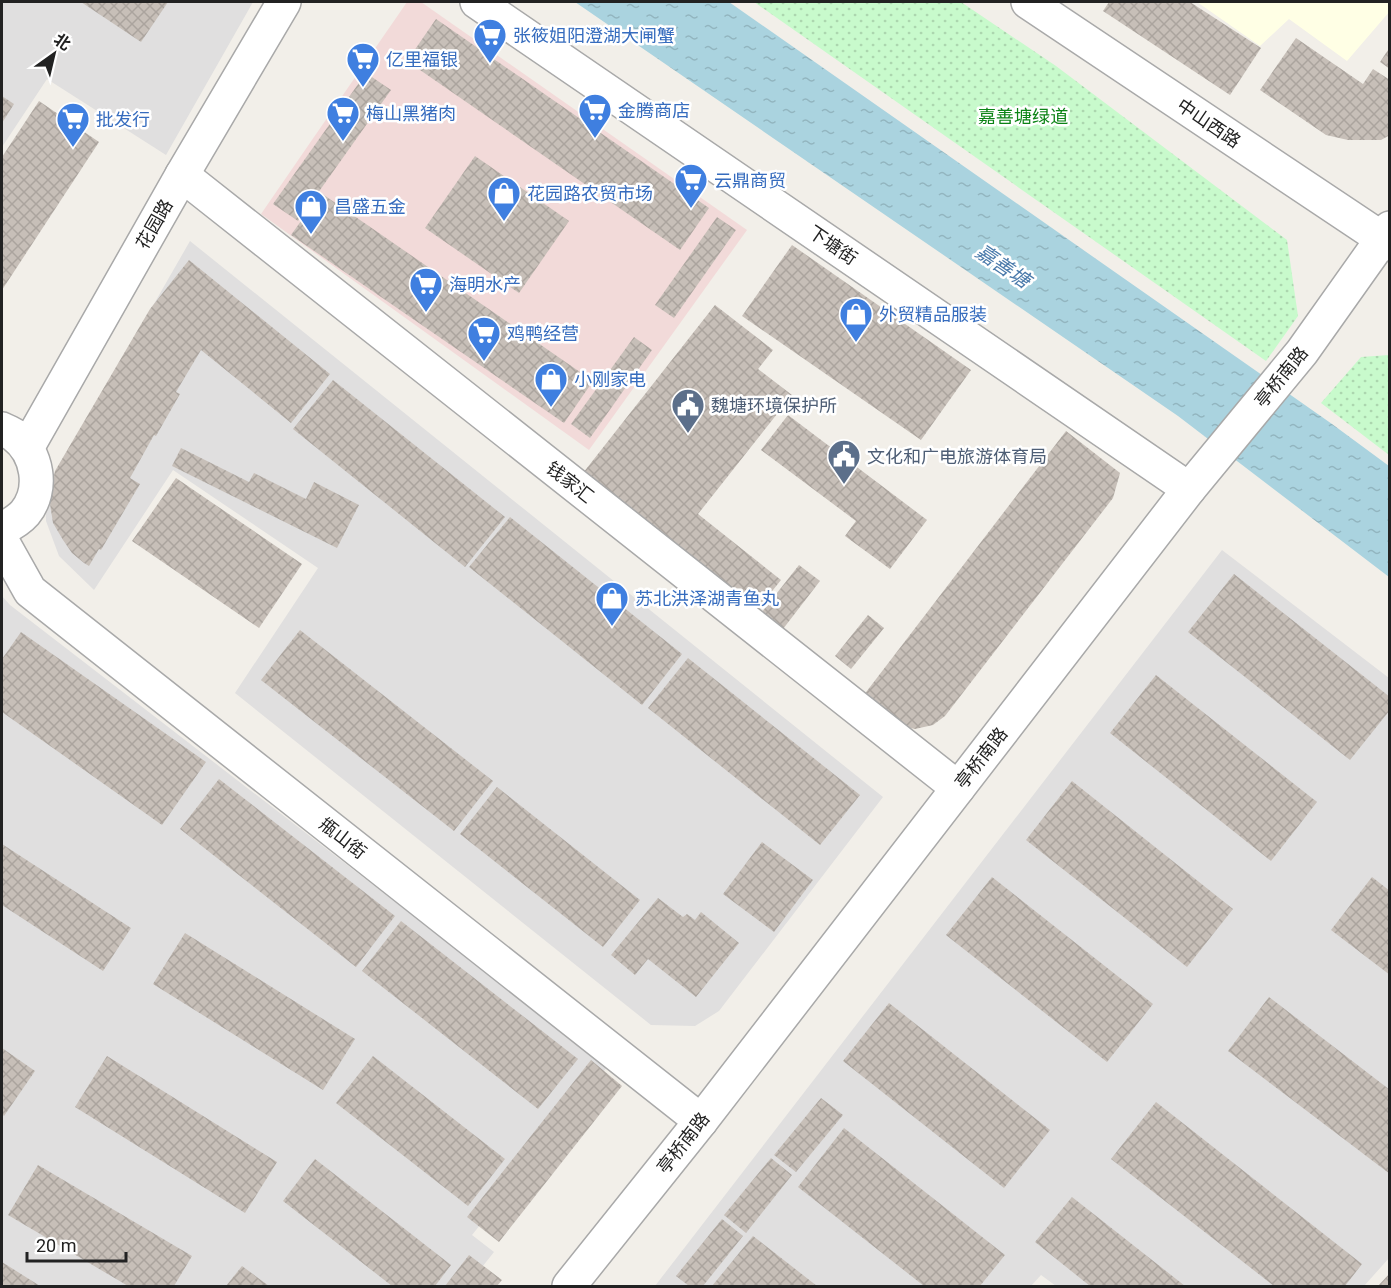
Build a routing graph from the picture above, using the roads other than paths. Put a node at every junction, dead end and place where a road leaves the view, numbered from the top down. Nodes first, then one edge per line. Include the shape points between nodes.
1 (284, 2) edge
2 (477, 2) edge
3 (1028, 2) edge
4 (182, 175) junction
5 (1387, 237) edge
6 (14, 438) edge
7 (1189, 489) junction
8 (2, 529) edge
9 (2, 541) edge
10 (958, 788) junction
11 (701, 1121) junction
12 (569, 1287) edge

1 - 4 street, 花园路
2 - 7 street, 下塘街
3 - 5 street, 中山西路
4 - 6 street, 花园路
4 - 10 street, 钱家汇
5 - 7 street, 亭桥南路 via 1302,352
6 - 8 street via 34,463 37,480 25,513
7 - 10 street, 亭桥南路
9 - 11 street, 甁山街 via 30,591
10 - 11 street, 亭桥南路
11 - 12 street, 亭桥南路

